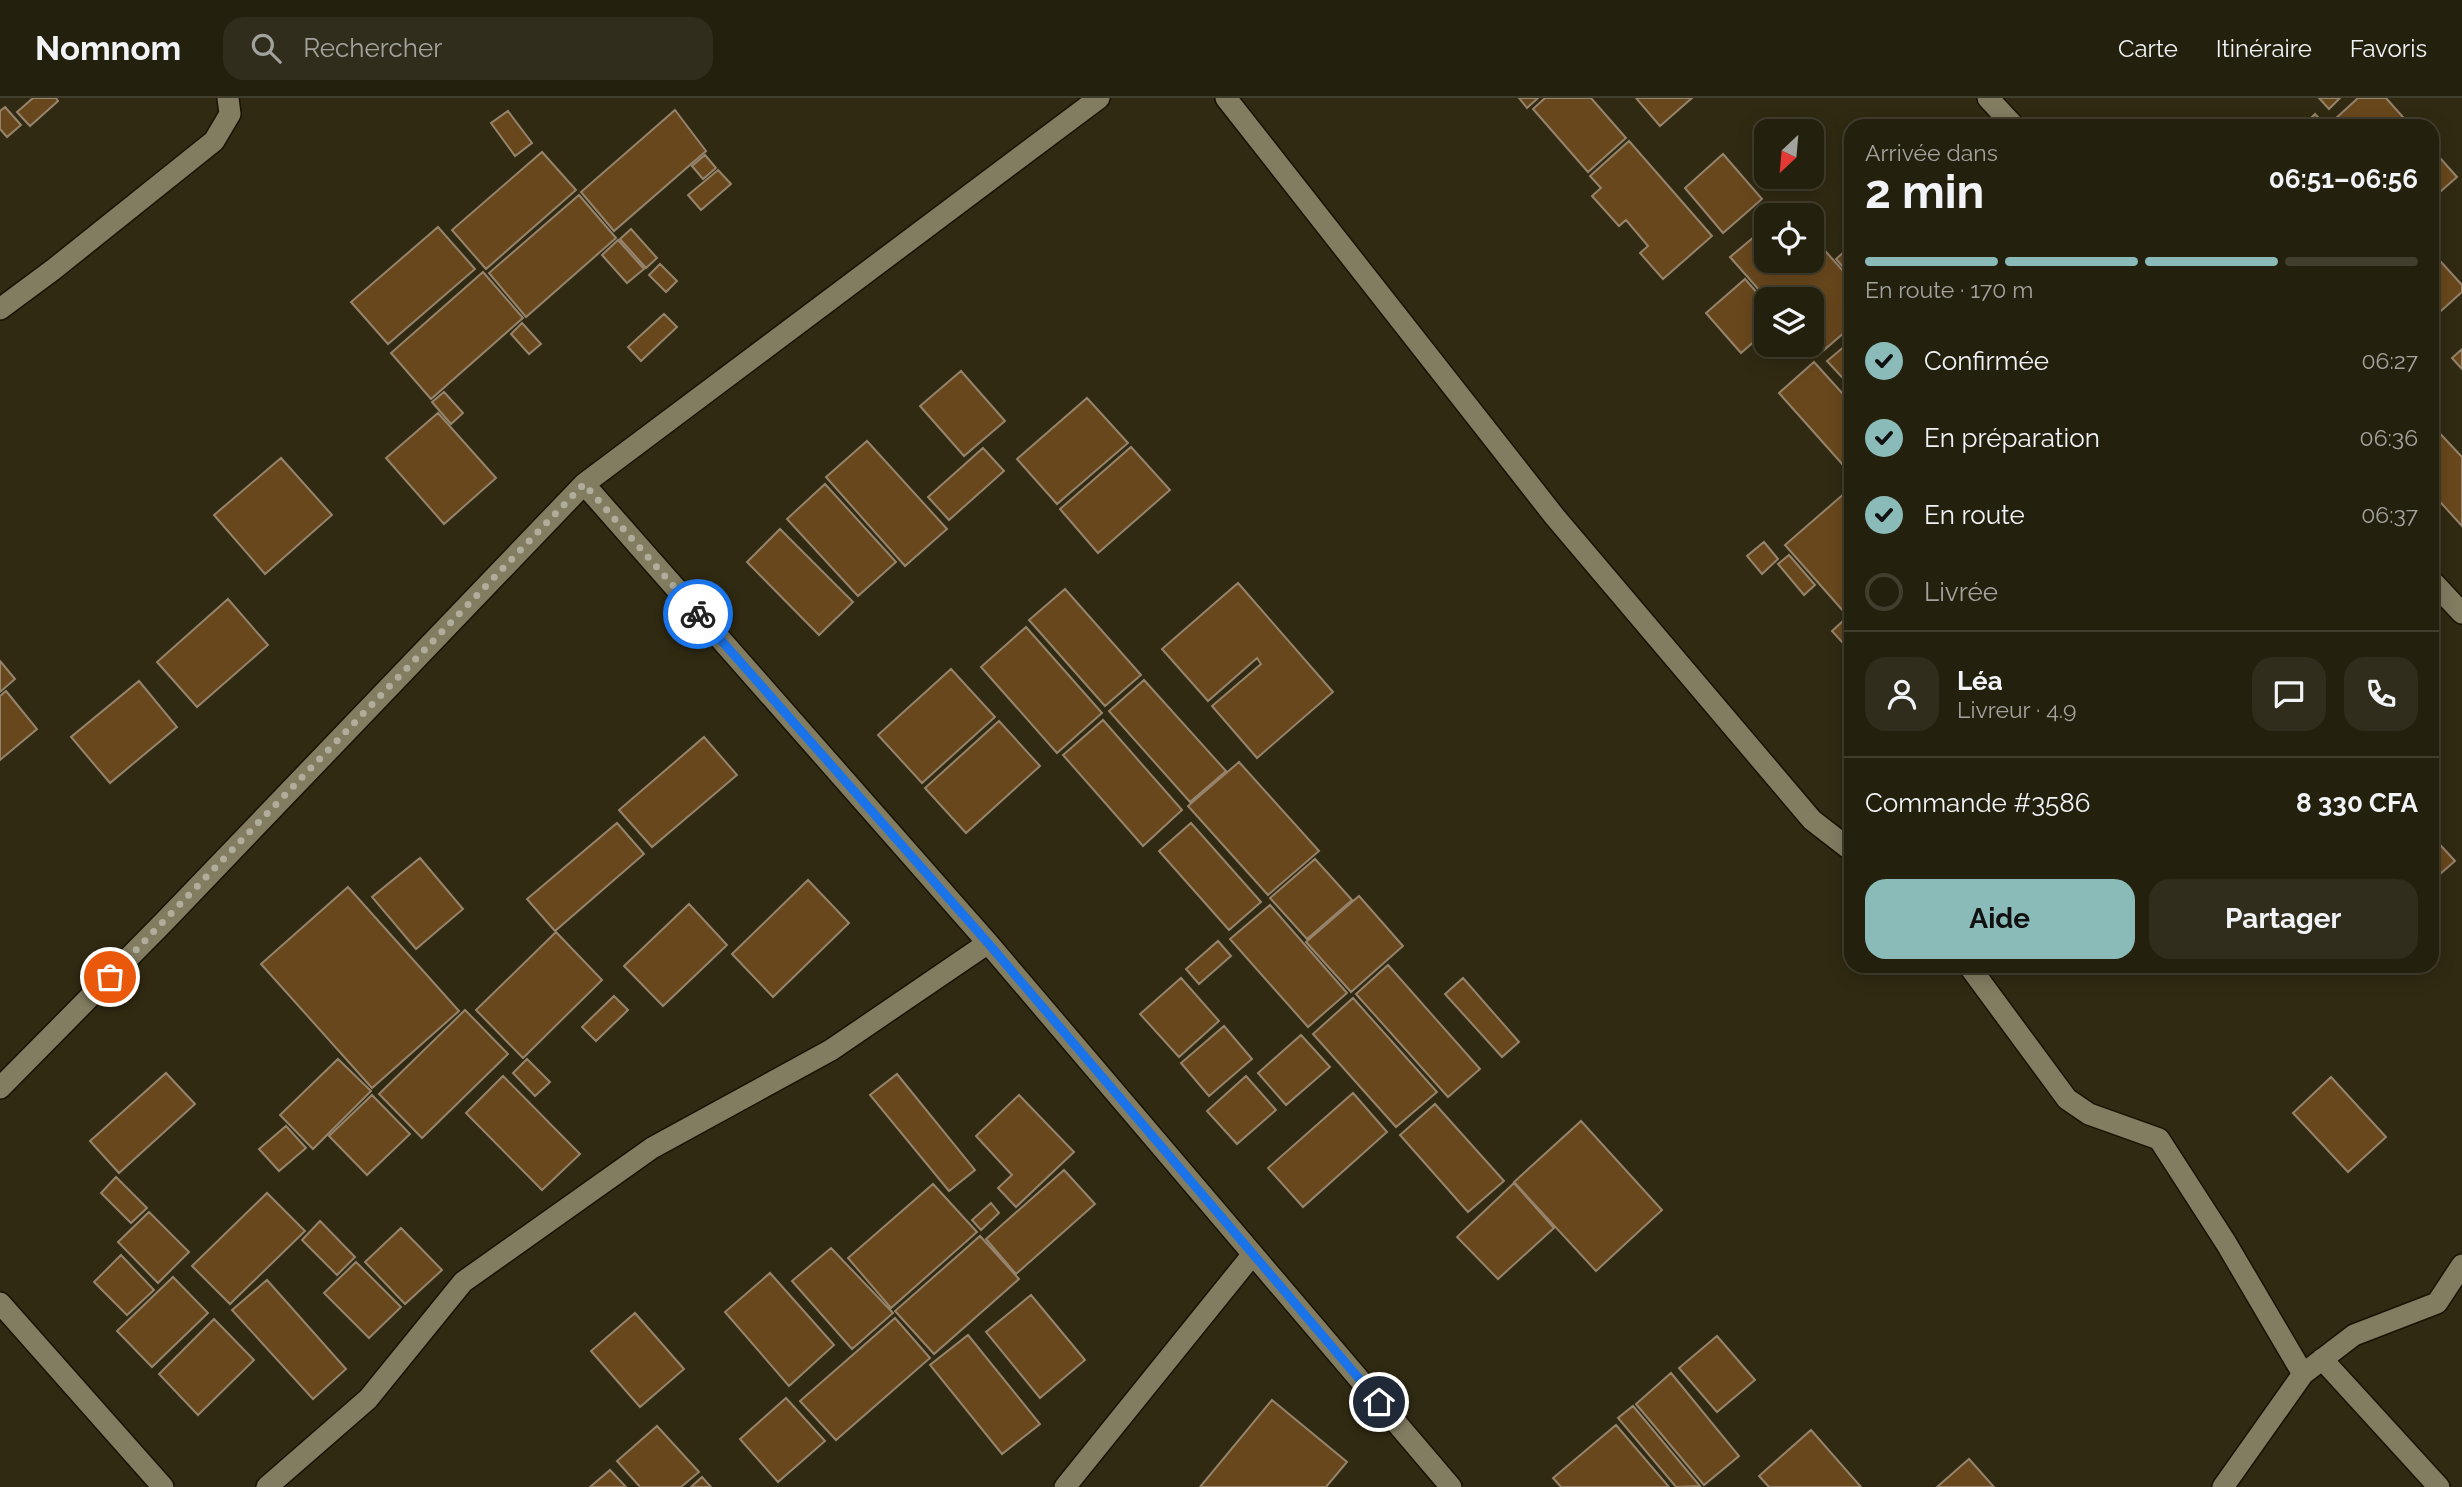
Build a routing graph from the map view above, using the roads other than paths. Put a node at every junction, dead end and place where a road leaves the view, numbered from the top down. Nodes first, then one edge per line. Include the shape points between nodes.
1 (228, 98) edge
2 (1099, 98) edge
3 (1226, 98) edge
4 (1988, 98) edge
5 (2008, 119) edge
6 (0, 309) edge
7 (584, 484) junction
8 (2439, 588) edge
9 (2462, 613) edge
10 (1844, 845) edge
11 (988, 943) junction
12 (1974, 973) edge
13 (0, 1088) edge
14 (1253, 1254) junction
15 (2462, 1265) edge
16 (0, 1303) edge
17 (2322, 1359) junction
18 (2303, 1374) junction
19 (163, 1487) edge
20 (267, 1487) edge
21 (1065, 1487) edge
22 (1451, 1487) edge
23 (2223, 1487) edge
24 (2439, 1487) edge

1 - 6 street via 230,114 214,141
2 - 7 street
3 - 10 street via 1555,517 1812,820
4 - 5 street
7 - 11 street
7 - 13 street
8 - 9 street
11 - 14 street
11 - 20 street via 831,1050 652,1147 463,1282 368,1399
12 - 18 street via 2067,1099 2089,1114 2159,1139
14 - 21 street
14 - 22 street
15 - 17 street via 2437,1303 2354,1335
16 - 19 street
17 - 18 street
17 - 24 street
18 - 23 street

